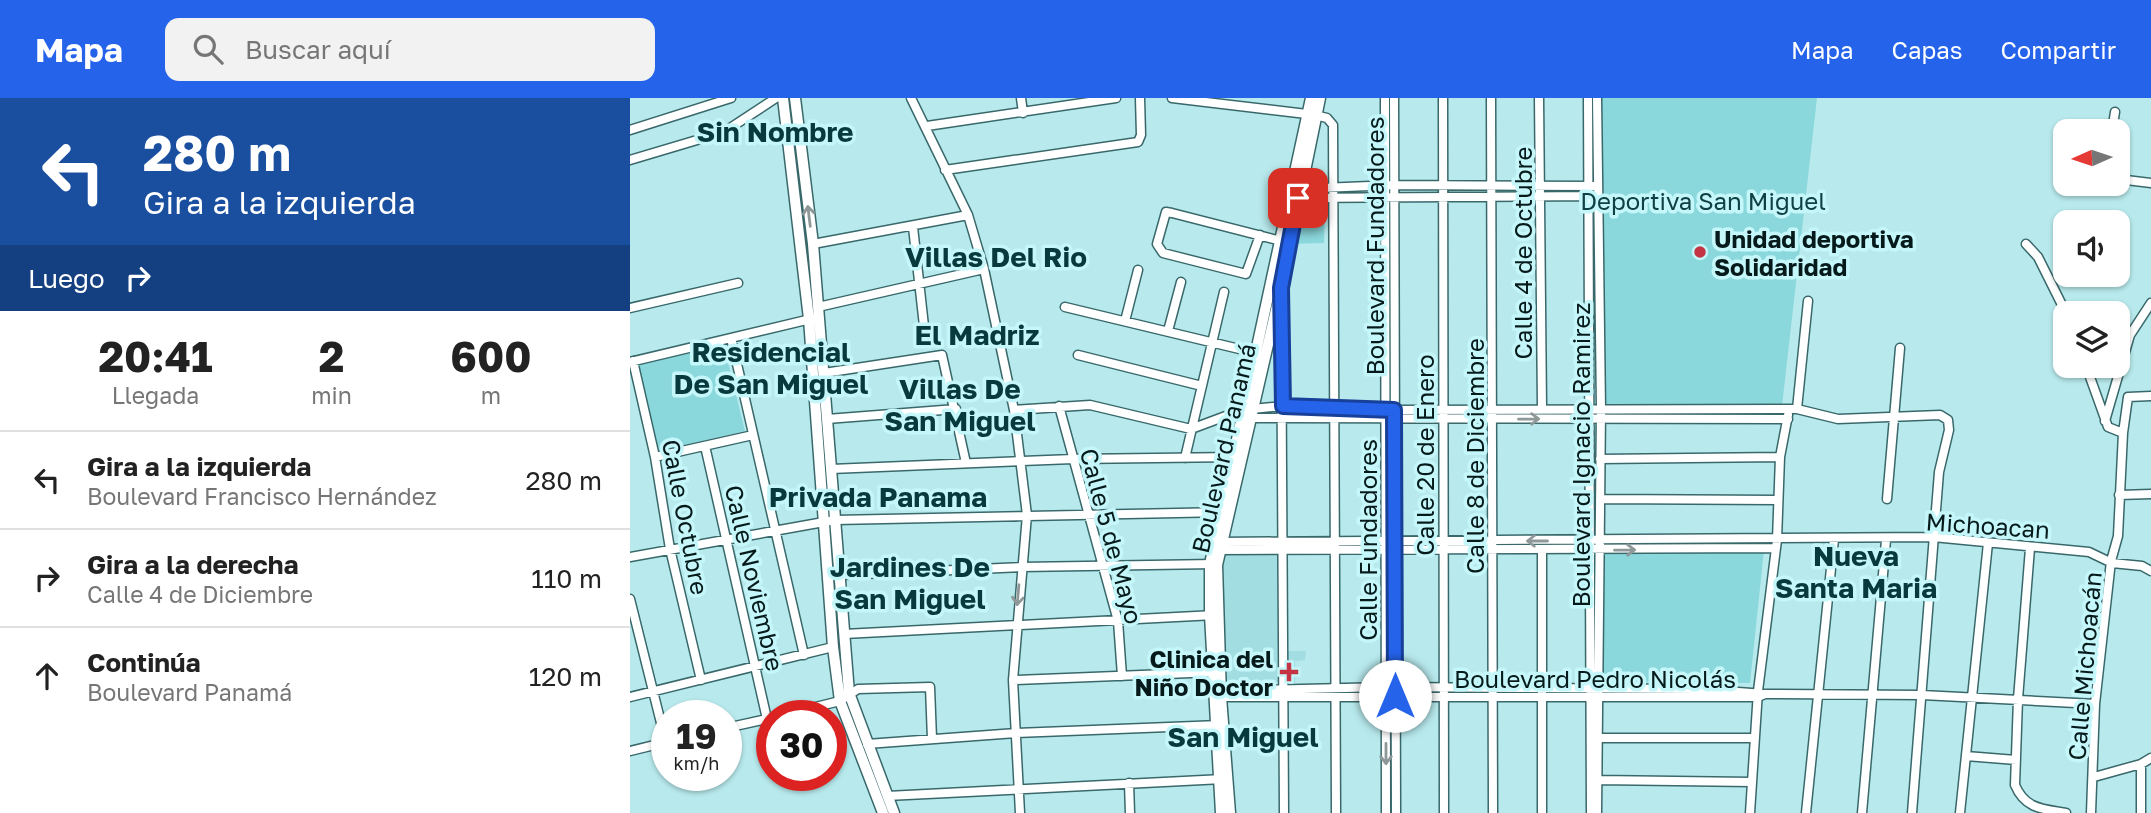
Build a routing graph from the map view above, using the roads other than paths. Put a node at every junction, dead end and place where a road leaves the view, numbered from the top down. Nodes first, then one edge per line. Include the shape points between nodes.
1 (731, 98) edge
2 (776, 98) edge
3 (782, 98) edge
4 (795, 98) edge
5 (911, 98) edge
6 (1021, 98) edge
7 (1116, 98) edge
8 (1140, 98) edge
9 (1172, 98) edge
10 (1311, 98) edge
11 (1320, 98) edge
12 (1385, 98) edge
13 (1394, 98) edge
14 (1443, 98) edge
15 (1491, 98) edge
16 (1539, 98) edge
17 (1588, 98) edge
18 (1597, 98) edge
19 (1023, 113) junction
20 (2115, 113) dead end
21 (1311, 115) junction
22 (2114, 119) edge
23 (927, 126) junction
24 (630, 130) edge
25 (630, 160) edge
26 (945, 170) junction
27 (2130, 180) edge
28 (2151, 183) edge
29 (1390, 185) junction
30 (1492, 186) junction
31 (1334, 188) junction
32 (1541, 190) junction
33 (1595, 191) junction
34 (1443, 192) junction
35 (1296, 193) junction
36 (1390, 195) junction
37 (1492, 196) junction
38 (1334, 198) junction
39 (968, 215) junction
40 (913, 227) junction
41 (1260, 235) junction
42 (1285, 242) junction
43 (813, 244) junction
44 (2026, 244) dead end
45 (984, 269) junction
46 (1138, 270) dead end
47 (921, 282) junction
48 (1181, 282) dead end
49 (738, 283) dead end
50 (1281, 288) junction
51 (1224, 292) dead end
52 (1808, 301) dead end
53 (2060, 301) edge
54 (2151, 303) edge
55 (1065, 307) dead end
56 (630, 308) edge
57 (815, 314) junction
58 (1125, 321) junction
59 (924, 326) dead end
60 (1168, 331) junction
61 (730, 338) junction
62 (1212, 340) junction
63 (1900, 348) dead end
64 (1256, 353) junction
65 (1078, 355) dead end
66 (632, 362) edge
67 (824, 373) junction
68 (2090, 378) edge
69 (1202, 386) junction
70 (2151, 396) edge
71 (1059, 406) junction
72 (1283, 406) junction
73 (1335, 407) junction
74 (1444, 408) junction
75 (1542, 408) junction
76 (1591, 408) junction
77 (956, 409) junction
78 (1493, 409) junction
79 (1793, 409) junction
80 (1014, 410) junction
81 (1390, 410) junction
82 (1243, 414) junction
83 (1597, 415) junction
84 (1894, 417) junction
85 (1283, 418) junction
86 (1335, 418) junction
87 (827, 419) junction
88 (1788, 419) junction
89 (1443, 420) junction
90 (1493, 420) junction
91 (1390, 421) junction
92 (2105, 421) junction
93 (1191, 429) junction
94 (2123, 433) junction
95 (753, 435) junction
96 (705, 446) junction
97 (655, 457) junction
98 (1236, 457) junction
99 (1780, 457) junction
100 (1185, 458) junction
101 (1073, 459) junction
102 (1600, 459) junction
103 (1020, 462) junction
104 (966, 463) junction
105 (831, 470) junction
106 (2151, 494) edge
107 (2119, 495) junction
108 (1600, 499) junction
109 (1887, 499) dead end
110 (1778, 500) junction
111 (1224, 511) junction
112 (1087, 512) junction
113 (1027, 515) junction
114 (830, 521) junction
115 (776, 531) junction
116 (1933, 537) junction
117 (725, 539) junction
118 (1834, 539) junction
119 (1391, 540) junction
120 (1493, 540) junction
121 (1886, 540) junction
122 (1988, 543) junction
123 (1777, 544) junction
124 (1282, 545) junction
125 (1335, 545) junction
126 (1444, 545) junction
127 (1218, 546) junction
128 (1595, 546) junction
129 (2030, 548) junction
130 (670, 550) junction
131 (1391, 550) junction
132 (1542, 550) junction
133 (1493, 551) junction
134 (630, 557) edge
135 (2110, 561) junction
136 (1214, 564) junction
137 (1103, 565) junction
138 (1021, 567) junction
139 (2151, 570) edge
140 (840, 575) junction
141 (630, 599) edge
142 (1214, 615) junction
143 (1118, 621) junction
144 (1016, 624) junction
145 (844, 634) junction
146 (833, 647) junction
147 (804, 655) junction
148 (755, 667) junction
149 (1217, 672) junction
150 (1122, 676) junction
151 (701, 680) junction
152 (1013, 680) junction
153 (653, 692) junction
154 (1391, 692) junction
155 (1444, 692) junction
156 (849, 693) junction
157 (1335, 693) junction
158 (1493, 693) junction
159 (1541, 693) junction
160 (1595, 693) junction
161 (1218, 694) junction
162 (1283, 694) junction
163 (1760, 694) junction
164 (1922, 695) junction
165 (1818, 696) junction
166 (1873, 696) junction
167 (630, 697) edge
168 (1971, 698) junction
169 (2018, 699) junction
170 (655, 700) edge
171 (764, 700) edge
172 (840, 700) edge
173 (841, 700) edge
174 (2095, 704) junction
175 (847, 719) edge
176 (1220, 726) junction
177 (1016, 733) junction
178 (1599, 738) junction
179 (1755, 738) junction
180 (932, 739) junction
181 (867, 744) junction
182 (651, 746) edge
183 (630, 751) edge
184 (1966, 756) junction
185 (2151, 758) edge
186 (2016, 760) junction
187 (2141, 764) junction
188 (2094, 777) junction
189 (1223, 779) junction
190 (1598, 780) junction
191 (1752, 782) junction
192 (1129, 783) junction
193 (1018, 788) junction
194 (887, 796) junction
195 (883, 813) edge
196 (894, 813) edge
197 (1020, 813) edge
198 (1130, 813) edge
199 (1222, 813) edge
200 (1230, 813) edge
201 (1284, 813) edge
202 (1336, 813) edge
203 (1386, 813) edge
204 (1396, 813) edge
205 (1444, 813) edge
206 (1493, 813) edge
207 (1542, 813) edge
208 (1591, 813) edge
209 (1597, 813) edge
210 (1750, 813) edge
211 (1806, 813) edge
212 (1862, 813) edge
213 (1912, 813) edge
214 (1960, 813) edge
215 (2066, 813) edge
216 (2091, 813) edge
217 (2141, 813) edge

1 - 24 street
2 - 25 street via 724,132
3 - 57 street
43 -> 4 street
5 - 23 street
6 - 19 street
7 - 19 street
8 - 26 street via 1138,142
9 - 21 street
10 - 21 street, Boulevard Panamá
11 - 21 street, Boulevard Panamá
12 - 29 street, Calle Fundadores
13 - 29 street, Boulevard Fundadores
14 - 34 street, Calle 20 de Enero
15 - 30 street, Calle 8 de Diciembre
16 - 32 street, Calle 4 de Octubre
17 - 33 street, Boulevard Ignacio Ramirez
18 - 33 street, Boulevard Ignacio Ramirez
19 - 23 street
20 - 22 street
21 - 31 street via 1327,118 1332,125
21 - 35 street, Boulevard Panamá
23 - 26 street
26 - 39 street
27 - 28 street
29 - 31 street
29 - 34 street
29 - 36 street, Calle Fundadores
30 - 32 street
30 - 34 street
30 - 37 street, Calle 8 de Diciembre
31 - 35 street
31 - 38 street
32 - 33 street
32 - 37 street
32 - 75 street, Calle 4 de Octubre
33 - 76 street, Boulevard Ignacio Ramirez
33 - 83 street, Boulevard Ignacio Ramirez
34 - 36 street
34 - 37 street
34 - 74 street, Calle 20 de Enero
35 - 38 street
35 - 42 street, Boulevard Panamá
36 - 38 street
36 - 81 street, Calle Fundadores
37 - 78 street, Calle 8 de Diciembre
38 - 73 street
39 - 40 street
39 - 45 street
40 - 43 street
40 - 47 street
41 - 41 street via 1166,212 1157,244 1163,253 1246,274
41 - 42 street
42 - 50 street, Boulevard Panamá
42 - 64 street, Boulevard Panamá
43 - 57 street
44 - 53 street via 2038,257
45 - 47 street
45 - 80 street
46 - 58 street
47 - 57 street
47 - 59 street
48 - 60 street
49 - 56 street
50 - 72 street
50 - 82 street, Boulevard Panamá
51 - 62 street
52 - 79 street
54 - 92 street via 2130,335
55 - 58 street
57 - 61 street
57 - 67 street
57 - 114 street
58 - 60 street
60 - 62 street
61 - 66 street
61 - 95 street
62 - 64 street
62 - 69 street
63 - 84 street
64 - 82 street, Boulevard Panamá
65 - 69 street
66 - 97 street, Calle Octubre
67 - 77 street via 942,355
67 - 87 street
68 - 92 street
69 - 93 street
70 - 94 street via 2128,397
71 - 80 street
71 - 93 street via 1090,405
71 - 101 street, Calle 5 de Mayo
72 - 73 street
72 - 82 street
72 - 85 street
73 - 81 street
73 - 86 street
74 - 78 street
74 - 81 street
74 - 89 street, Calle 20 de Enero
75 - 76 street
75 - 78 street
76 - 83 street, Boulevard Ignacio Ramirez
77 - 87 street
77 - 104 street
78 - 90 street, Calle 8 de Diciembre
79 - 83 street
79 - 84 street via 1838,419
79 - 88 street
80 - 103 street
81 - 91 street, Calle Fundadores
82 - 85 street
82 - 93 street
82 - 98 street, Boulevard Panamá
83 - 88 street
90 -> 83 street
83 - 102 street, Boulevard Ignacio Ramirez
83 - 128 street, Boulevard Ignacio Ramirez
84 - 109 street
84 - 116 street via 1940,415 1948,421
85 - 86 street
85 - 124 street
86 - 91 street
86 - 125 street
87 - 105 street
88 - 99 street
89 - 90 street
89 - 91 street
89 - 126 street, Calle 20 de Enero
90 - 120 street, Calle 8 de Diciembre
91 - 119 street, Calle Fundadores
92 - 94 street
93 - 100 street
94 - 107 street
95 - 96 street
95 - 115 street
96 - 97 street
96 - 117 street, Calle Noviembre
97 - 130 street, Calle Octubre
98 - 100 street
98 - 111 street, Boulevard Panamá
99 - 102 street
99 - 110 street
100 - 101 street
101 - 103 street
101 - 112 street, Calle 5 de Mayo
102 - 108 street, Boulevard Ignacio Ramirez
103 - 104 street
103 - 113 street
104 - 105 street
105 - 114 street
106 - 107 street
107 - 135 street via 2118,536
108 - 110 street
108 - 128 street, Boulevard Ignacio Ramirez
110 - 123 street
111 - 112 street
111 - 127 street, Boulevard Panamá
112 - 113 street
112 - 137 street, Calle 5 de Mayo
113 - 114 street
113 - 138 street
114 - 115 street
114 - 140 street
114 - 146 street
115 - 117 street
115 - 147 street
116 - 121 street, Michoacan
116 - 122 street, Michoacan
116 - 164 street
117 - 130 street
117 - 148 street, Calle Noviembre
118 - 121 street, Michoacan
118 - 123 street, Michoacan
118 - 165 street
119 - 125 street
119 - 126 street
119 - 131 street, Calle Fundadores
120 - 126 street
128 -> 120 street
120 - 133 street, Calle 8 de Diciembre
121 - 166 street
122 - 129 street, Michoacan
122 - 168 street
123 - 128 street, Michoacan
123 - 163 street
124 - 125 street
124 - 127 street
124 - 162 street
125 - 131 street
125 - 157 street
126 - 131 street
126 - 133 street
126 - 155 street, Calle 20 de Enero
127 - 136 street, Boulevard Panamá
128 - 132 street
128 - 160 street, Boulevard Ignacio Ramirez
129 - 135 street, Michoacan via 2089,552
129 - 169 street
130 - 134 street
130 - 151 street, Calle Octubre
131 - 154 street, Calle Fundadores
132 - 133 street
132 - 159 street
133 - 158 street, Calle 8 de Diciembre
135 - 139 street, Calle Michoacán
135 - 174 street, Calle Michoacán
136 - 137 street
136 - 142 street, Boulevard Panamá
137 - 138 street
137 - 143 street, Calle 5 de Mayo
138 - 140 street
138 -> 144 street
140 - 145 street
141 - 153 street
142 - 143 street
142 - 149 street, Boulevard Panamá
143 - 144 street
143 - 150 street, Calle 5 de Mayo
144 - 145 street
144 - 152 street
145 - 156 street
146 - 147 street
146 - 172 street
147 - 148 street
148 - 151 street
148 - 171 street, Calle Noviembre
149 - 150 street
149 - 161 street, Boulevard Panamá
150 - 152 street
151 - 153 street
152 - 177 street
153 - 167 street
153 - 170 street
154 - 155 street, Boulevard Pedro Nicolás
154 - 157 street, Boulevard Pedro Nicolás
154 -> 203 street, Calle Fundadores
154 - 204 street
155 - 158 street, Boulevard Pedro Nicolás
155 - 205 street, Calle 20 de Enero
156 - 173 street
156 - 180 street via 930,687
156 - 181 street
157 - 162 street, Boulevard Pedro Nicolás
157 - 202 street
158 - 159 street, Boulevard Pedro Nicolás
158 - 206 street, Calle 8 de Diciembre
159 - 160 street, Boulevard Pedro Nicolás
159 - 207 street
160 - 163 street, Boulevard Pedro Nicolás
160 - 178 street, Boulevard Ignacio Ramirez
160 - 208 street, Boulevard Ignacio Ramirez
161 - 162 street
161 - 176 street, Boulevard Panamá
162 - 201 street
163 - 165 street, Boulevard Pedro Nicolás
163 - 179 street
164 - 166 street, Boulevard Pedro Nicolás
164 - 168 street, Boulevard Pedro Nicolás
164 - 213 street
165 - 166 street, Boulevard Pedro Nicolás
165 - 211 street
166 - 212 street
168 - 169 street, Boulevard Pedro Nicolás
168 - 184 street
169 - 174 street, Boulevard Pedro Nicolás
169 - 186 street
174 - 188 street, Calle Michoacán
175 - 195 street
176 - 177 street
176 - 189 street, Boulevard Panamá
177 - 180 street
177 - 193 street
178 - 179 street
178 - 190 street, Boulevard Ignacio Ramirez
179 - 191 street
180 - 181 street
181 - 194 street
182 - 183 street
184 - 186 street
184 - 214 street
185 - 187 street
186 - 215 street via 2015,785 2021,797 2031,806
187 - 188 street
187 - 217 street
188 - 216 street, Calle Michoacán
189 - 192 street
189 - 199 street, Boulevard Panamá
189 - 200 street, Boulevard Panamá
190 - 191 street
190 - 209 street, Boulevard Ignacio Ramirez
191 - 210 street
192 - 193 street
192 - 198 street
193 - 194 street
193 - 197 street
194 - 196 street

